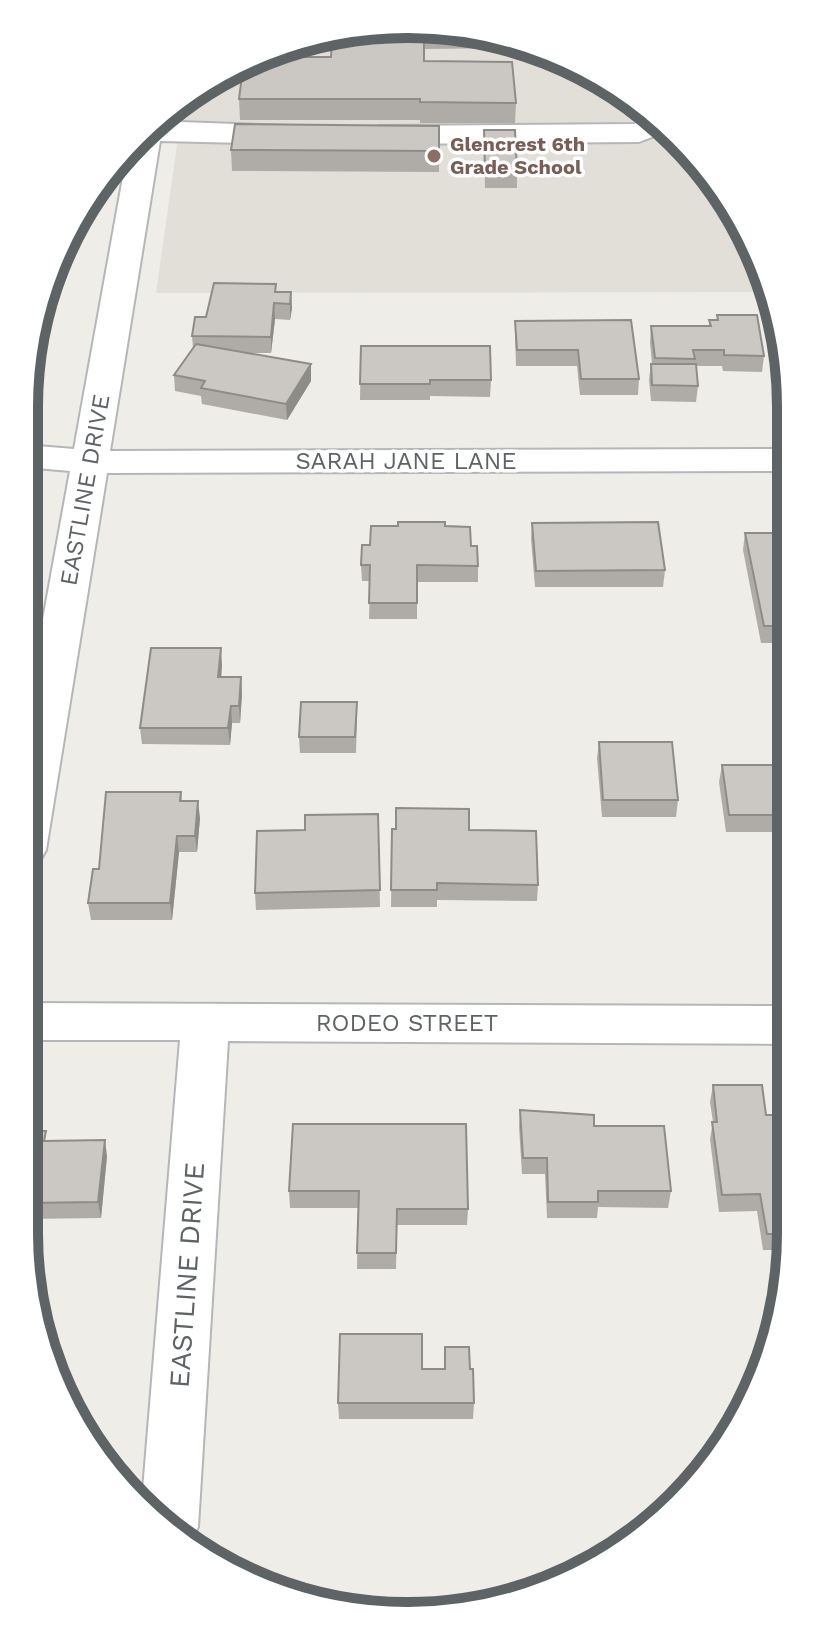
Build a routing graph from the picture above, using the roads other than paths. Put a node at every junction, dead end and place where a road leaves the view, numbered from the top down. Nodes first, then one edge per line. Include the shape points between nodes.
1 (649, 128) edge
2 (163, 130) edge
3 (327, 135) edge
4 (359, 135) edge
5 (143, 150) edge
6 (38, 457) edge
7 (777, 460) edge
8 (90, 462) junction
9 (38, 768) edge
10 (38, 1021) edge
11 (205, 1022) junction
12 (777, 1025) edge
13 (170, 1515) edge

1 - 4 street via 610,134
2 - 3 street
5 - 8 street, EASTLINE DRIVE
6 - 8 street, SARAH JANE LANE
7 - 8 street, SARAH JANE LANE
8 - 9 street, EASTLINE DRIVE
10 - 11 street, RODEO STREET
11 - 12 street, RODEO STREET
11 - 13 street, EASTLINE DRIVE

